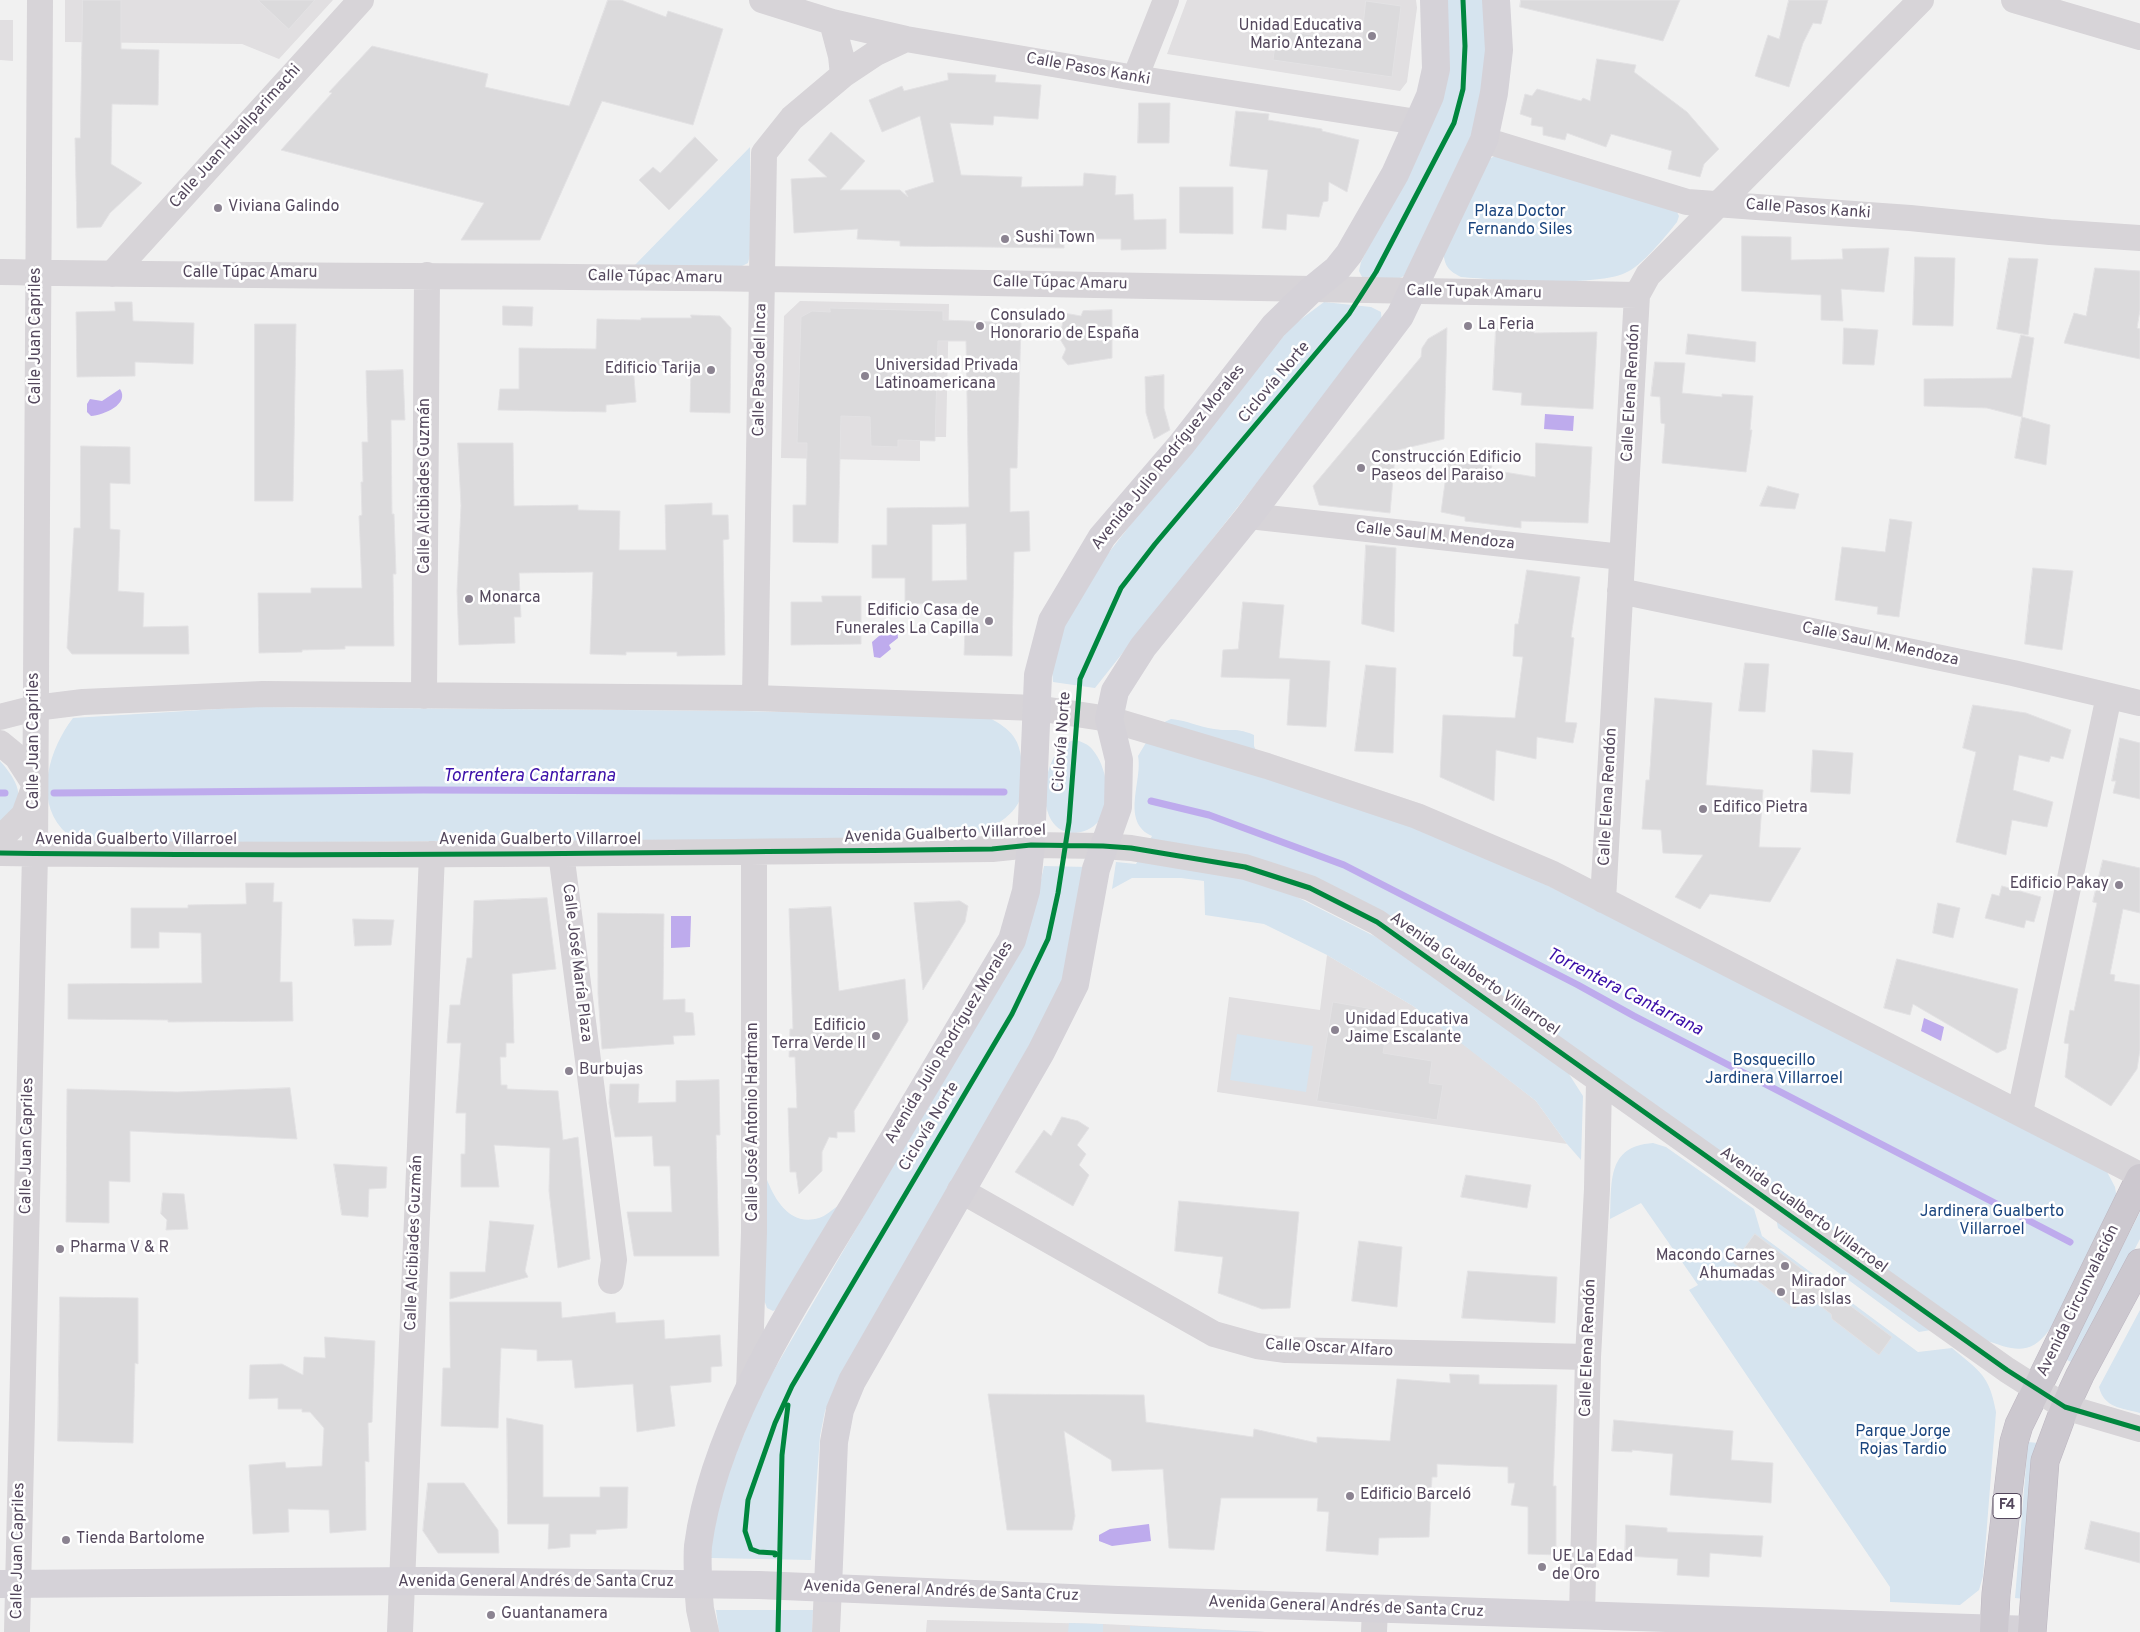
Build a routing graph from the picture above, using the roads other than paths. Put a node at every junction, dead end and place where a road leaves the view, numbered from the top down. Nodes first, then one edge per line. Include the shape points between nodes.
1 (40, 0) edge
2 (361, 0) edge
3 (762, 0) edge
4 (1166, 0) edge
5 (1434, 0) edge
6 (1496, 0) edge
7 (1921, 0) edge
8 (2014, 0) edge
9 (832, 22) junction
10 (2140, 37) edge
11 (906, 39) junction
12 (843, 75) junction
13 (1135, 78) junction
14 (1418, 122) junction
15 (1484, 140) junction
16 (1718, 204) junction
17 (2140, 238) edge
18 (0, 272) edge
19 (37, 273) junction
20 (112, 274) junction
21 (427, 275) junction
22 (762, 279) junction
23 (1310, 291) junction
24 (1413, 292) junction
25 (1638, 294) junction
26 (1248, 516) junction
27 (1622, 558) junction
28 (1620, 591) junction
29 (424, 696) junction
30 (2109, 696) junction
31 (755, 698) junction
32 (2140, 703) edge
33 (35, 708) junction
34 (1036, 708) junction
35 (0, 717) edge
36 (1109, 719) junction
37 (0, 743) edge
38 (35, 786) junction
39 (0, 838) edge
40 (1031, 844) junction
41 (1103, 846) junction
42 (754, 852) junction
43 (0, 853) edge
44 (561, 853) junction
45 (34, 854) junction
46 (432, 854) junction
47 (1603, 900) junction
48 (1599, 1080) junction
49 (2020, 1112) junction
50 (2140, 1176) edge
51 (960, 1190) junction
52 (2140, 1263) edge
53 (611, 1281) dead end
54 (1588, 1357) junction
55 (2036, 1388) junction
56 (749, 1391) junction
57 (2065, 1407) junction
58 (2140, 1429) edge
59 (402, 1582) junction
60 (9, 1584) edge
61 (698, 1584) junction
62 (828, 1587) junction
63 (1582, 1616) junction
64 (1374, 1620) edge
65 (1801, 1627) edge
66 (1994, 1630) edge
67 (2032, 1631) edge
68 (17, 1632) edge
69 (400, 1632) edge
70 (705, 1632) edge
71 (826, 1632) edge

1 - 19 street, Calle Juan Capriles
2 - 20 street, Calle Juan Huallparimachi
3 - 9 street, Calle Pasos Kanki
4 - 13 street
5 - 14 main road, Avenida Julio Rodríguez Morales via 1436,69 1430,96
6 - 15 main road via 1498,50 1494,93
7 - 16 street, Calle Elena Rendón
8 - 10 street
9 - 11 street, Calle Pasos Kanki
9 - 12 street via 842,56
11 - 12 street, Calle Paso del Inca via 876,53
11 - 13 street, Calle Pasos Kanki
12 - 22 street, Calle Paso del Inca via 792,118 764,153
13 - 14 street, Calle Pasos Kanki
14 - 23 main road, Avenida Julio Rodríguez Morales via 1395,174 1349,254 1337,269
15 - 16 street, Calle Pasos Kanki via 1687,202
15 - 24 main road
16 - 17 street, Calle Pasos Kanki
16 - 25 street, Calle Elena Rendón via 1648,275
18 - 19 street, Calle Túpac Amaru
19 - 20 street, Calle Túpac Amaru
19 - 33 street, Calle Juan Capriles
20 - 21 street, Calle Túpac Amaru
21 - 22 street, Calle Túpac Amaru
21 - 29 street, Calle Alcibiades Guzmán
22 - 23 street, Calle Túpac Amaru
22 - 31 street, Calle Paso del Inca
23 - 24 street, Calle Tupak Amaru
23 - 34 main road, Avenida Julio Rodríguez Morales via 1274,326 1181,445 1102,537 1052,621 1040,663
24 - 25 street, Calle Tupak Amaru
24 - 26 main road via 1382,342
25 - 27 street, Calle Elena Rendón
26 - 27 street, Calle Saul M. Mendoza
26 - 36 main road via 1143,647 1114,691
27 - 28 street, Calle Elena Rendón
28 - 30 street, Calle Saul M. Mendoza
28 - 47 street, Calle Elena Rendón
29 - 31 street
29 - 33 street via 263,694 83,702
30 - 32 street, Calle Saul M. Mendoza
30 - 49 street
31 - 34 street
33 - 35 street
33 - 38 street, Calle Juan Capriles
34 - 36 street
34 - 40 main road, Avenida Julio Rodríguez Morales
36 - 41 main road via 1118,760 1119,789 1118,807
36 - 47 street via 1267,766 1417,816 1553,874
37 - 38 street via 17,757
38 - 39 street via 24,815
38 - 45 street, Calle Juan Capriles
40 - 41 street, Avenida Gualberto Villarroel
40 - 42 street, Avenida Gualberto Villarroel via 992,849
40 - 56 main road, Avenida Julio Rodríguez Morales via 1026,891 1012,940 788,1316
41 - 48 street, Avenida Gualberto Villarroel via 1245,867 1310,888 1378,922
41 - 51 main road via 1075,984 1041,1052
42 - 44 street, Avenida Gualberto Villarroel
42 - 56 street, Calle José Antonio Hartman via 754,1232
43 - 45 street, Avenida Gualberto Villarroel
44 - 46 street, Avenida Gualberto Villarroel
44 - 53 street, Calle José María Plaza via 614,1260
45 - 46 street, Avenida Gualberto Villarroel
45 - 60 street, Calle Juan Capriles
46 - 59 street, Calle Alcibiades Guzmán
47 - 49 street
48 - 54 street, Calle Elena Rendón
48 - 55 street, Avenida Gualberto Villarroel via 1959,1338
49 - 50 street
50 - 55 highway, Avenida Circunvalación / F4
51 - 54 street, Calle Oscar Alfaro via 1214,1334 1257,1346 1286,1350
51 - 62 main road via 852,1381 840,1410 834,1442
52 - 57 highway, Avenida Circunvalación / F4
54 - 63 street, Calle Elena Rendón
55 - 57 street, Avenida Gualberto Villarroel
55 - 66 highway, Avenida Circunvalación / F4 via 2014,1442
56 - 61 main road, Avenida Julio Rodríguez Morales via 718,1464 704,1512 698,1548
57 - 58 street, Avenida Gualberto Villarroel
57 - 67 highway, Avenida Circunvalación / F4 via 2045,1461
59 - 60 main road, Avenida General Andrés de Santa Cruz
59 - 61 main road, Avenida General Andrés de Santa Cruz
59 - 69 street, Calle Alcibiades Guzmán
60 - 68 street, Calle Juan Capriles
61 - 62 main road, Avenida General Andrés de Santa Cruz
61 - 70 street, Avenida Julio Rodríguez Morales
62 - 64 main road, Avenida General Andrés de Santa Cruz
62 - 71 street
63 - 64 main road, Avenida General Andrés de Santa Cruz
63 - 65 main road, Avenida General Andrés de Santa Cruz
65 - 66 main road, Avenida General Andrés de Santa Cruz
66 - 67 main road, Avenida General Andrés de Santa Cruz

